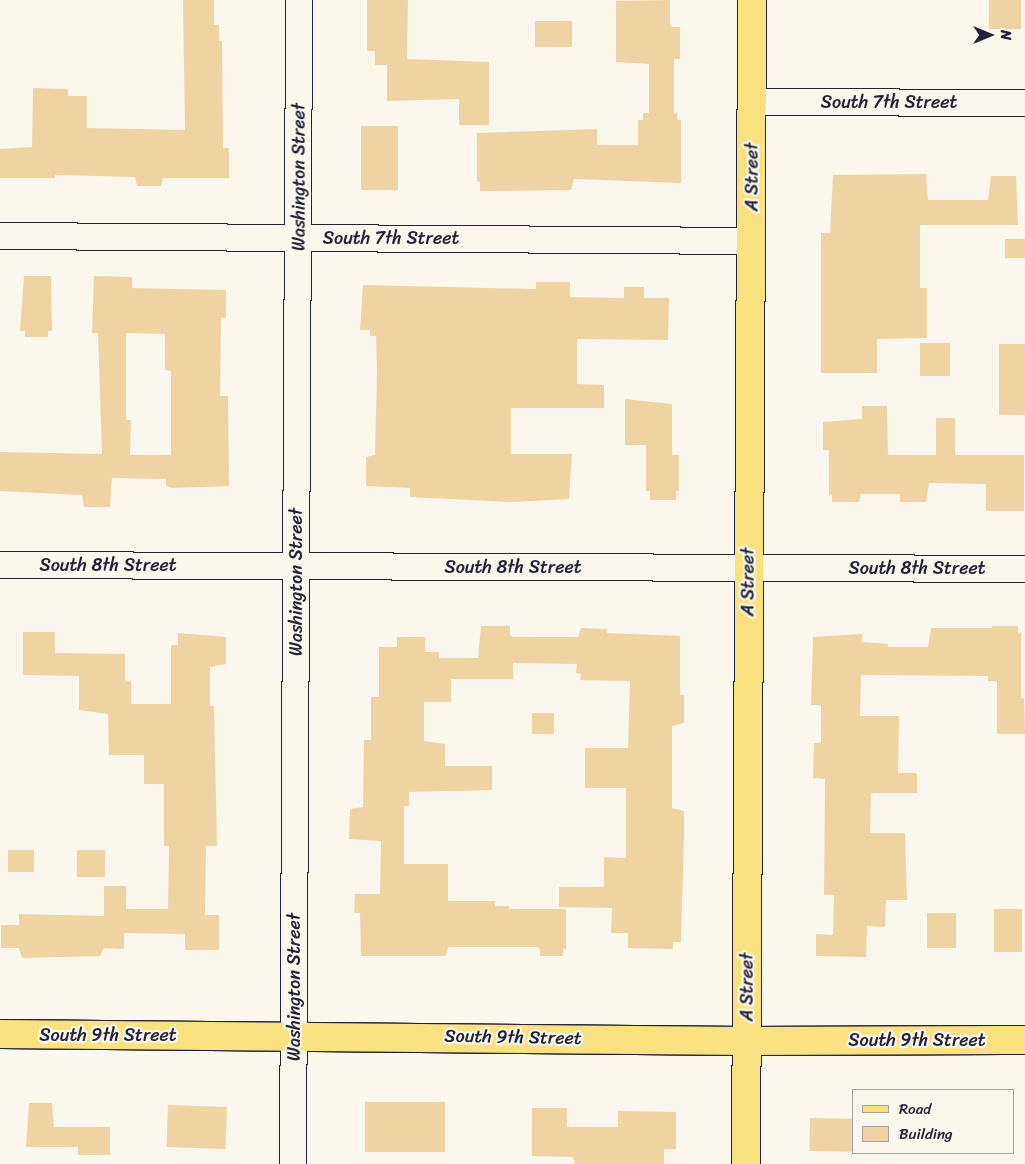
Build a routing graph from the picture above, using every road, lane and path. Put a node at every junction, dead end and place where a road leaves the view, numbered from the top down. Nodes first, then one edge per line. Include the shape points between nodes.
1 (299, 0) edge
2 (752, 0) edge
3 (753, 102) junction
4 (1025, 103) edge
5 (0, 236) edge
6 (298, 238) junction
7 (752, 241) junction
8 (0, 565) edge
9 (295, 565) junction
10 (748, 567) junction
11 (1025, 569) edge
12 (0, 1034) edge
13 (294, 1036) junction
14 (1025, 1040) edge
15 (746, 1041) junction
16 (293, 1164) edge
17 (746, 1164) edge

1 - 6 street, Washington Street
2 - 3 main road, A Street
3 - 4 street, South 7th Street
3 - 7 main road, A Street
5 - 6 street, South 7th Street
6 - 7 street, South 7th Street
6 - 9 street, Washington Street
7 - 10 main road, A Street
8 - 9 street, South 8th Street
9 - 10 street, South 8th Street
9 - 13 street, Washington Street
10 - 11 street, South 8th Street
10 - 15 main road, A Street
12 - 13 main road, South 9th Street
13 - 15 main road, South 9th Street
13 - 16 street, Washington Street
14 - 15 main road, South 9th Street
15 - 17 main road, A Street

